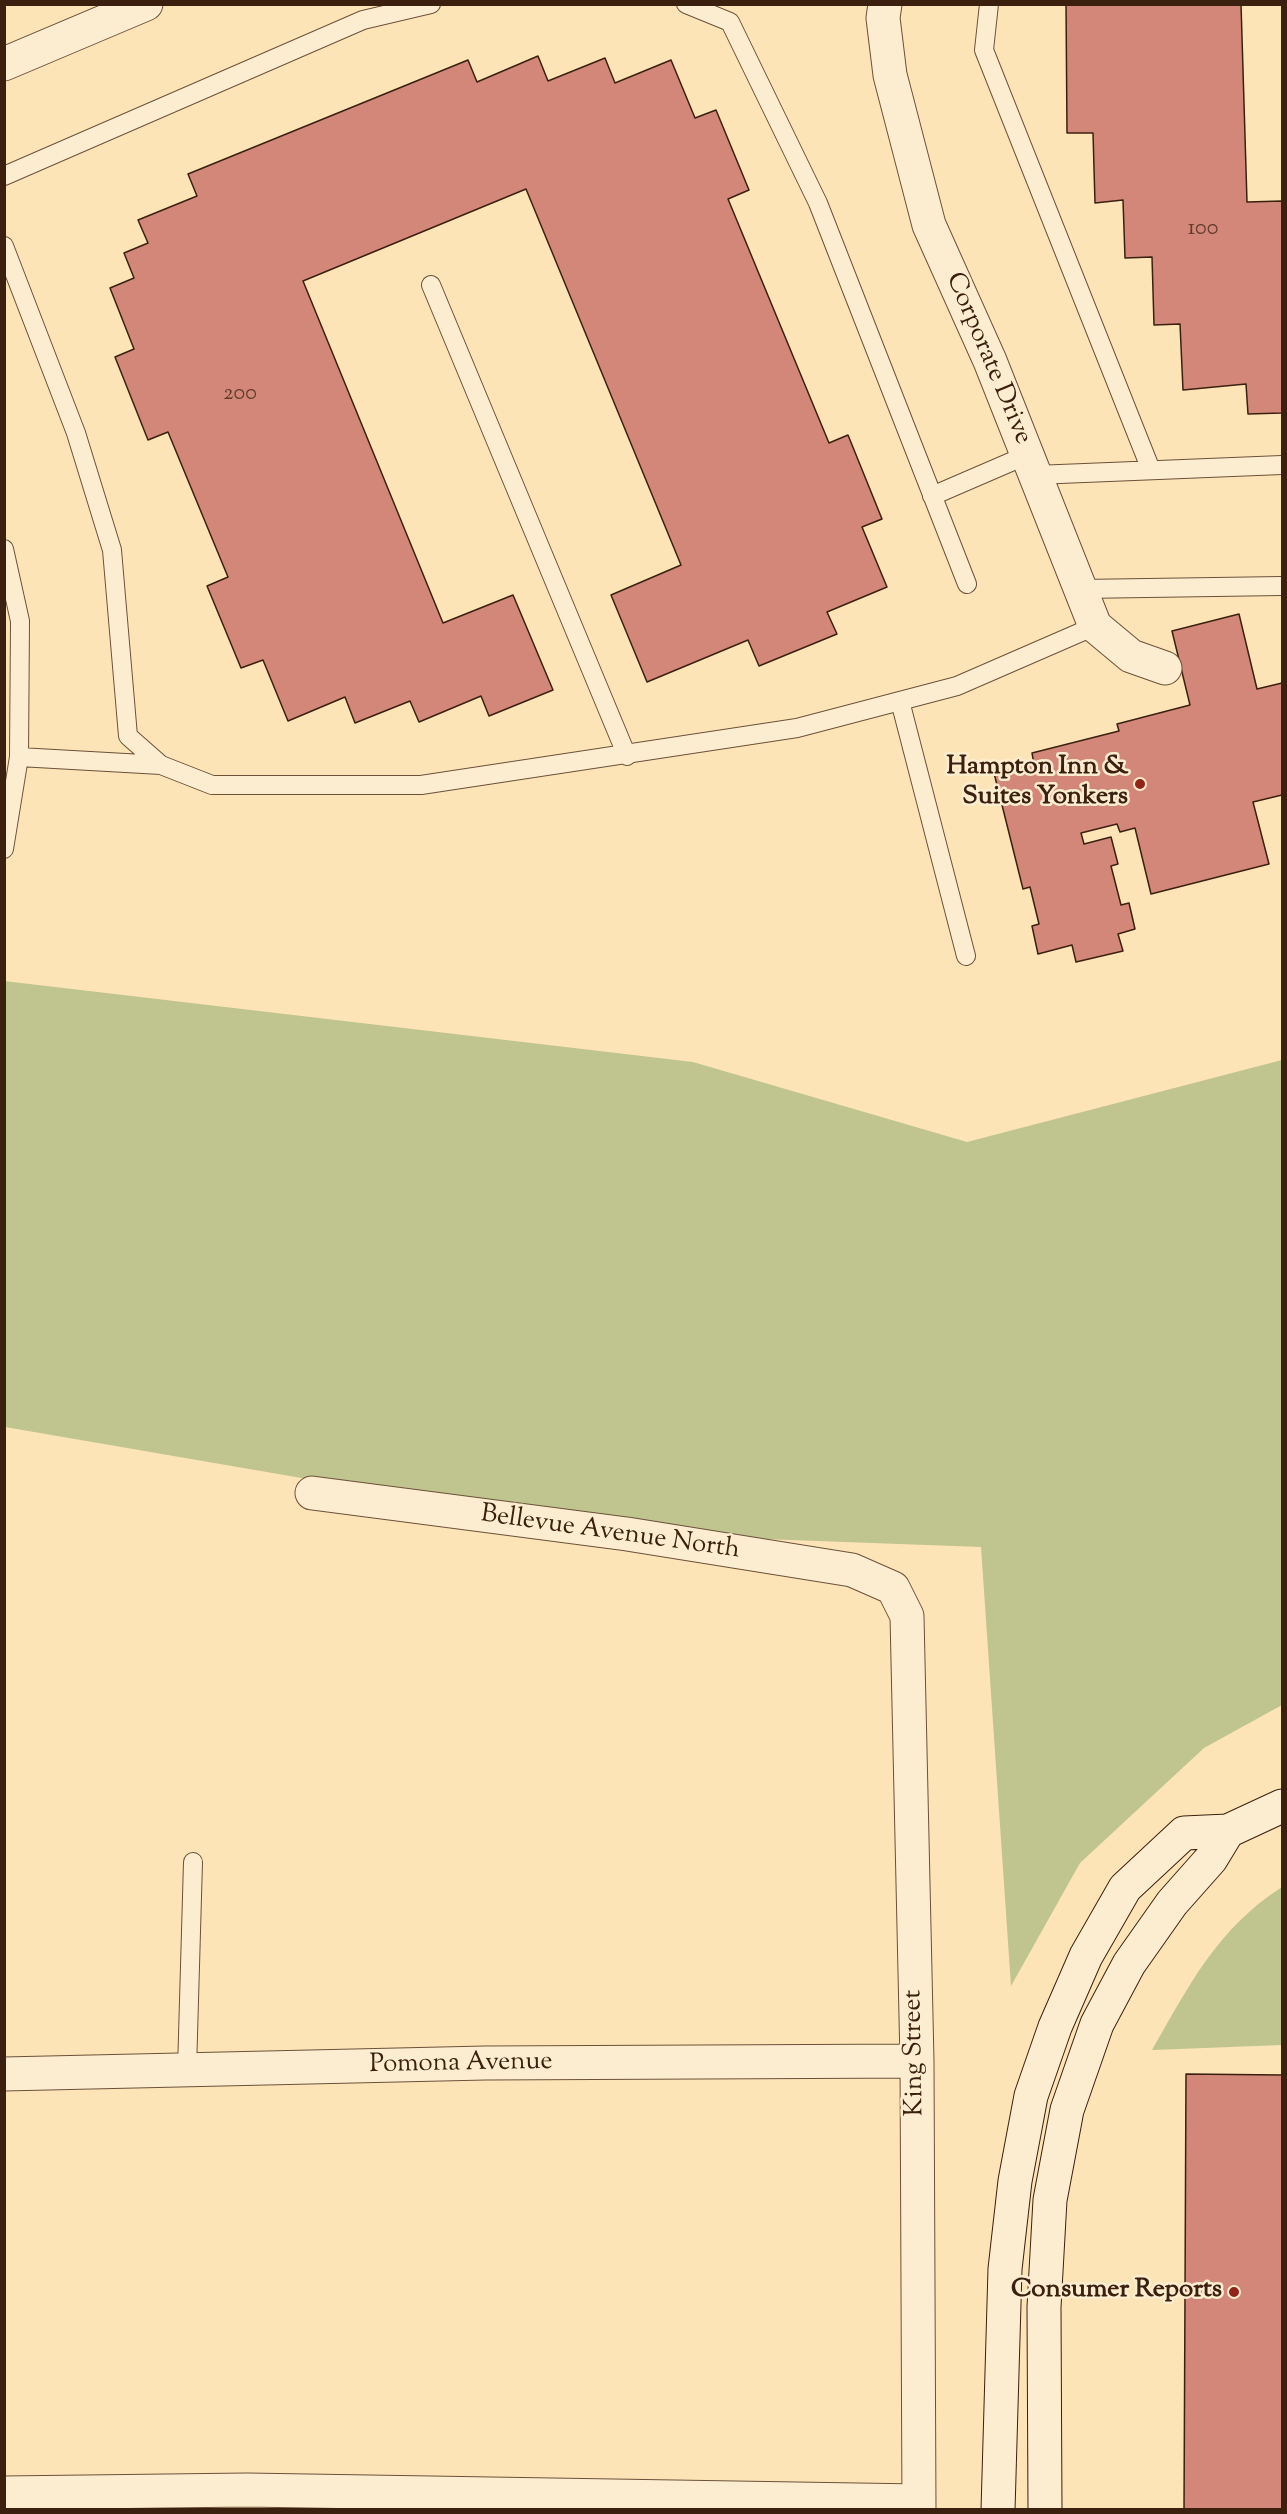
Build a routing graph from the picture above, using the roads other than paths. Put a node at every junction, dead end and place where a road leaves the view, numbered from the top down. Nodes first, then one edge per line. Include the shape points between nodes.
1 (146, 4) edge
2 (431, 4) edge
3 (686, 4) edge
4 (885, 4) edge
5 (989, 4) edge
6 (4, 64) edge
7 (4, 176) edge
8 (4, 246) edge
9 (431, 285) dead end
10 (1031, 465) junction
11 (1282, 465) edge
12 (1151, 470) junction
13 (932, 496) junction
14 (6, 560) edge
15 (967, 584) dead end
16 (1282, 586) edge
17 (1080, 590) junction
18 (1095, 626) junction
19 (1165, 668) dead end
20 (900, 701) junction
21 (627, 756) junction
22 (19, 757) junction
23 (161, 765) junction
24 (4, 849) edge
25 (966, 956) dead end
26 (312, 1493) dead end
27 (899, 1598) joint
28 (1282, 1806) edge
29 (1228, 1831) junction
30 (193, 1862) dead end
31 (917, 2061) junction
32 (187, 2070) junction
33 (4, 2074) edge
34 (4, 2493) edge
35 (920, 2505) edge
36 (998, 2510) edge
37 (1045, 2510) edge

1 - 6 street
2 - 7 lane via 363,20
3 - 13 lane via 730,22 818,203
4 - 10 street, Corporate Drive via 890,75 929,225
5 - 12 lane via 984,50
8 - 23 lane via 76,433 112,550 128,736
9 - 21 lane
10 - 12 lane
10 - 13 lane
10 - 17 street, Corporate Drive
11 - 12 lane
13 - 15 lane
14 - 22 lane via 20,621
16 - 17 lane
17 - 18 street, Corporate Drive
18 - 19 street, Corporate Drive via 1131,656
18 - 20 lane via 957,686
20 - 21 lane via 797,728
20 - 25 lane
21 - 23 lane via 421,785 212,785
22 - 23 lane
22 - 24 lane
26 - 27 street, Bellevue Avenue North via 627,1534 852,1570 893,1588
27 - 31 street, King Street via 908,1616
28 - 29 street
29 - 36 street via 1184,1833 1125,1888 1086,1956 1031,2096 1015,2181 1005,2269
29 - 37 street via 1211,1859 1172,1903 1129,1964 1097,2024 1068,2110 1050,2200 1044,2307
30 - 32 lane
31 - 32 street, Pomona Avenue via 485,2063
31 - 35 street, King Street
32 - 33 street, Pomona Avenue
34 - 35 street via 248,2490

